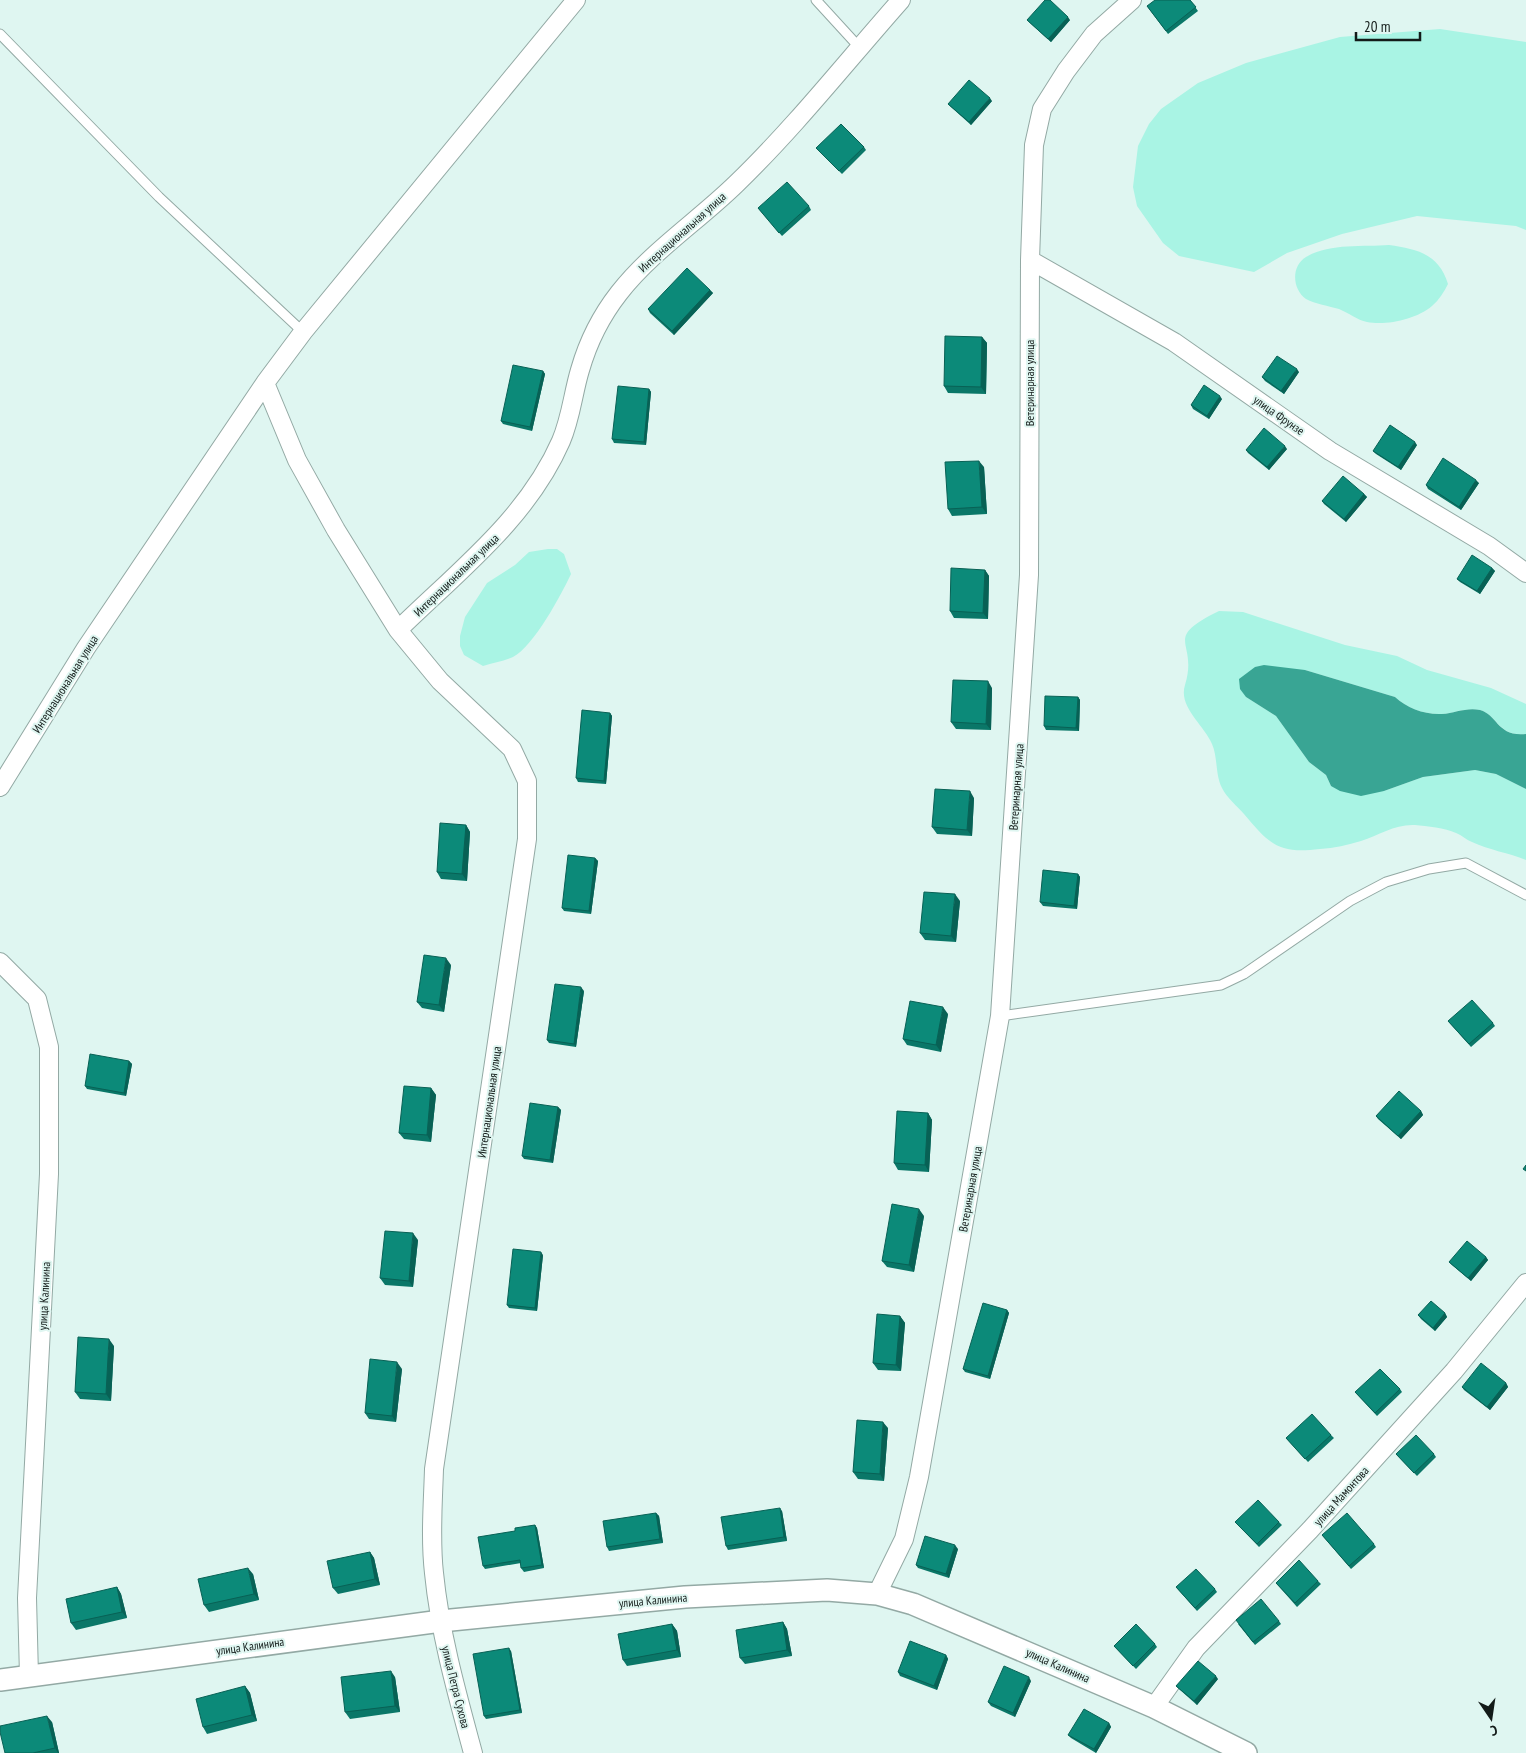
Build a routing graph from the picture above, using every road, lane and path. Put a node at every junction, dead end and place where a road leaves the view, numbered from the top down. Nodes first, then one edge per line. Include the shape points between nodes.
1 (576, 0) edge
2 (816, 0) edge
3 (901, 0) edge
4 (1132, 0) edge
5 (0, 34) edge
6 (859, 47) junction
7 (1030, 260) junction
8 (303, 332) junction
9 (265, 383) junction
10 (1526, 573) edge
11 (398, 630) junction
12 (0, 787) edge
13 (1526, 895) edge
14 (0, 962) edge
15 (1000, 1016) junction
16 (1526, 1283) edge
17 (876, 1594) junction
18 (440, 1621) junction
19 (29, 1676) junction
20 (0, 1680) edge
21 (1154, 1707) junction
22 (473, 1753) edge
23 (1246, 1753) edge

1 - 8 street, Интернациональная улица
2 - 6 lane
3 - 6 street, Интернациональная улица
4 - 7 street, Ветеринарная улица via 1094,34 1042,109 1034,145
5 - 8 lane via 159,197
6 - 11 street, Интернациональная улица via 735,185 652,257 620,292 599,320 580,370 567,424 547,469 505,528
7 - 10 street, улица Фрунзе via 1174,342 1330,450 1489,546
7 - 15 street, Ветеринарная улица via 1029,575
8 - 9 street, Интернациональная улица
9 - 11 street, Интернациональная улица via 302,467 336,530
9 - 12 street, Интернациональная улица via 86,648
11 - 18 street, Интернациональная улица via 440,681 512,749 527,782 527,839 434,1469 432,1536
13 - 15 lane via 1466,863 1430,868 1386,882 1350,901 1244,974 1221,985
14 - 19 street, улица Калинина via 37,999 49,1047 49,1174 29,1560
15 - 17 street, Ветеринарная улица via 919,1477 904,1539
16 - 21 street, улица Мамонтова via 1454,1371 1316,1523 1196,1648
17 - 18 street, улица Калинина via 827,1590 684,1597
17 - 21 street, улица Калинина via 913,1604 974,1628
18 - 19 street, улица Калинина
18 - 22 street, улица Петра Сухова
19 - 20 street, улица Калинина
21 - 23 street, улица Калинина

